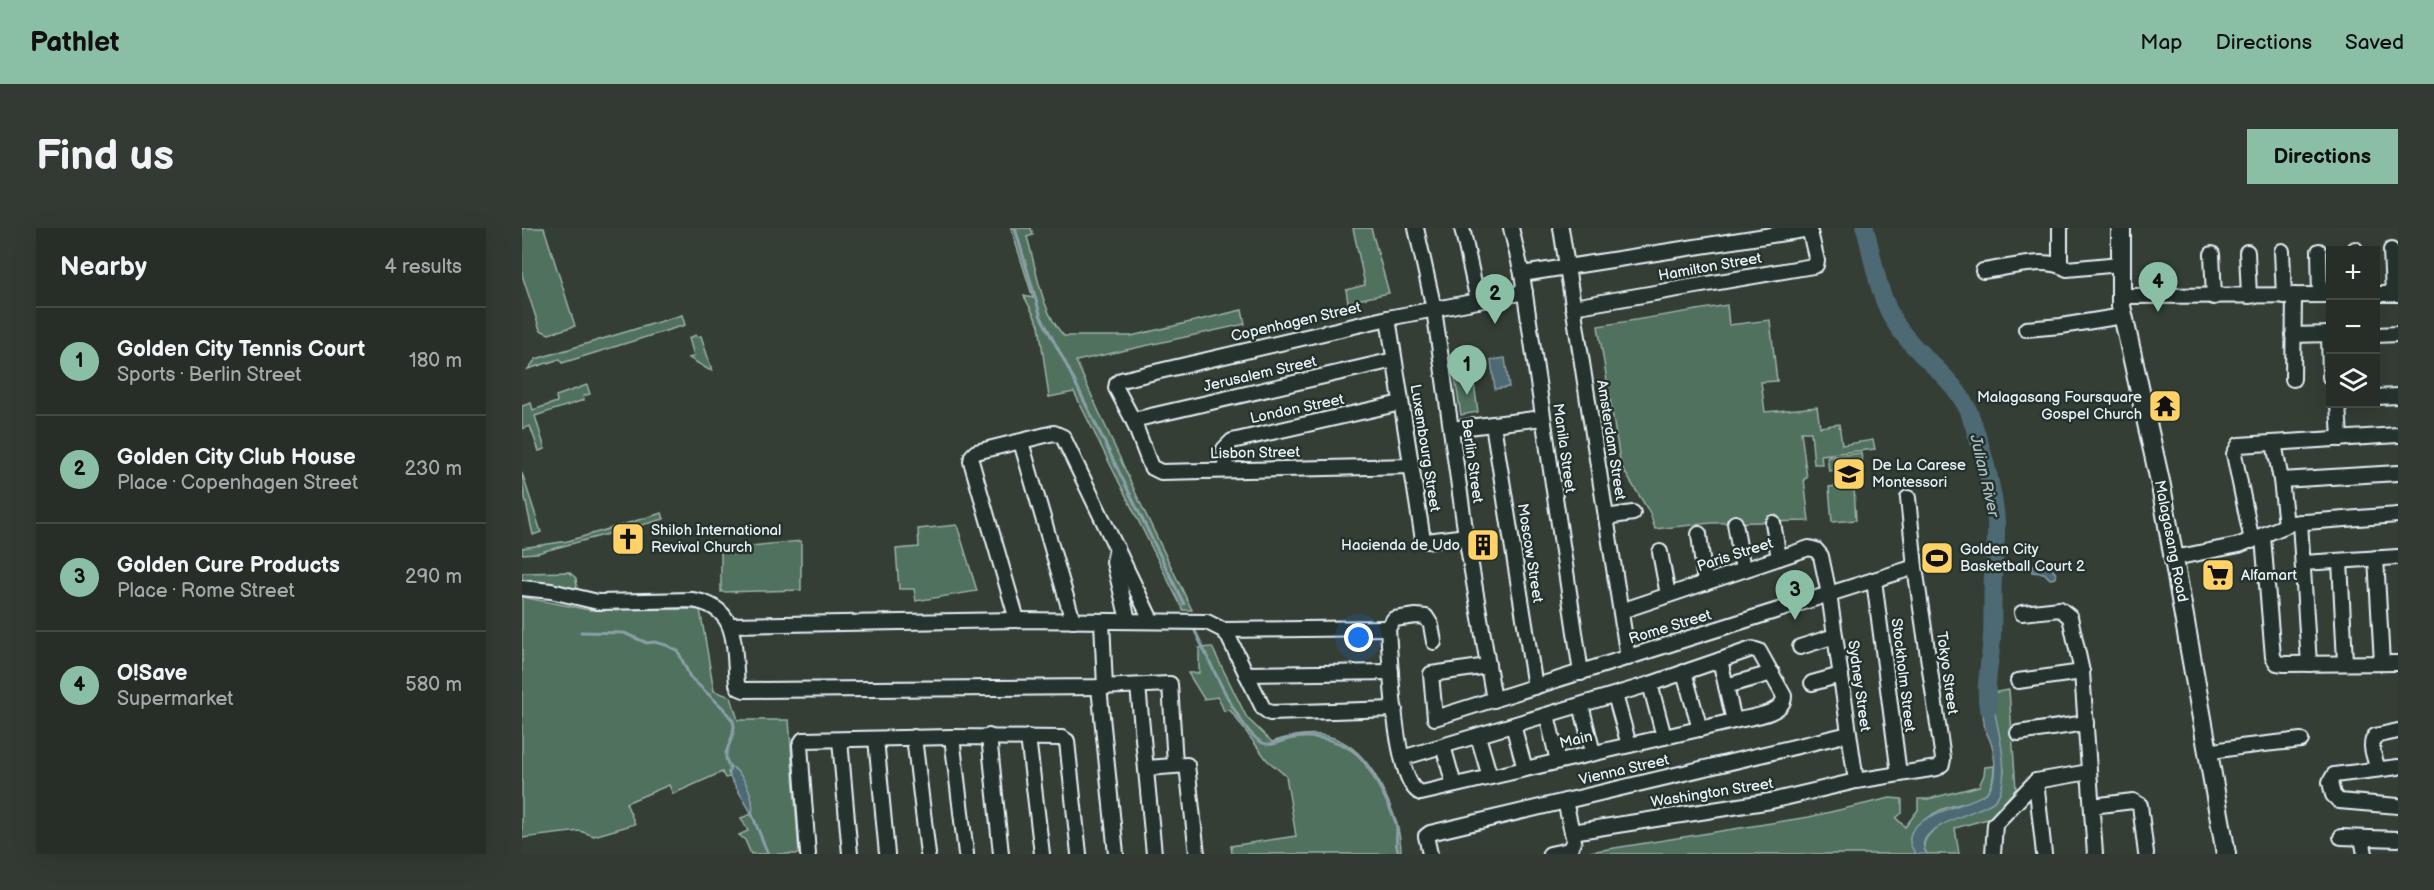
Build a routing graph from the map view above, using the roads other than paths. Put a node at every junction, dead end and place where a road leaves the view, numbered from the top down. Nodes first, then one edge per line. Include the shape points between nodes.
1 (1416, 228) edge
2 (1462, 228) edge
3 (1511, 228) edge
4 (1561, 228) edge
5 (1810, 228) edge
6 (2060, 228) edge
7 (2121, 228) edge
8 (2391, 250) dead end
9 (2282, 251) dead end
10 (2319, 251) dead end
11 (2247, 252) dead end
12 (2212, 254) dead end
13 (2120, 264) junction
14 (2060, 266) junction
15 (1567, 268) junction
16 (1983, 271) dead end
17 (1522, 274) junction
18 (1525, 292) junction
19 (2380, 294) edge
20 (2396, 294) edge
21 (2326, 295) edge
22 (2120, 296) junction
23 (2249, 296) junction
24 (2289, 296) junction
25 (2214, 297) junction
26 (1478, 301) junction
27 (1573, 307) junction
28 (1434, 309) junction
29 (2123, 316) junction
30 (1388, 318) junction
31 (2025, 329) dead end
32 (2293, 334) junction
33 (2326, 334) edge
34 (2398, 334) edge
35 (2380, 335) edge
36 (1394, 360) junction
37 (2293, 379) dead end
38 (2398, 396) edge
39 (2380, 397) edge
40 (1401, 403) junction
41 (2338, 408) edge
42 (1543, 418) junction
43 (1133, 420) junction
44 (1493, 424) junction
45 (1451, 429) junction
46 (2398, 435) edge
47 (2340, 439) junction
48 (1021, 442) junction
49 (2274, 443) junction
50 (1411, 466) junction
51 (1226, 470) junction
52 (2398, 473) edge
53 (2281, 480) junction
54 (1908, 498) dead end
55 (1633, 513) dead end
56 (2398, 515) edge
57 (1606, 517) junction
58 (1735, 523) dead end
59 (1773, 523) dead end
60 (2293, 524) junction
61 (1699, 534) dead end
62 (1466, 536) junction
63 (2258, 539) junction
64 (1117, 548) junction
65 (1660, 552) dead end
66 (2398, 557) edge
67 (1779, 558) junction
68 (2174, 558) junction
69 (2376, 558) junction
70 (2340, 561) junction
71 (2303, 563) junction
72 (1915, 567) junction
73 (1743, 570) junction
74 (1874, 580) junction
75 (1706, 583) junction
76 (522, 588) edge
77 (1829, 594) junction
78 (1668, 595) junction
79 (1621, 611) junction
80 (2022, 613) dead end
81 (1017, 620) junction
82 (1128, 620) junction
83 (1151, 620) junction
84 (1073, 621) junction
85 (1102, 621) junction
86 (731, 625) junction
87 (1388, 628) junction
88 (1223, 630) junction
89 (1835, 636) junction
90 (1434, 642) dead end
91 (1800, 647) dead end
92 (1628, 658) junction
93 (1720, 660) junction
94 (2345, 662) junction
95 (2382, 663) junction
96 (2398, 663) edge
97 (2309, 664) junction
98 (1488, 666) junction
99 (1391, 672) junction
100 (1684, 672) junction
101 (2082, 672) junction
102 (1581, 673) junction
103 (1772, 673) junction
104 (1246, 674) junction
105 (1841, 675) junction
106 (2018, 681) dead end
107 (1812, 683) dead end
108 (1650, 684) junction
109 (1138, 686) junction
110 (1726, 686) junction
111 (1102, 687) junction
112 (1535, 687) junction
113 (1615, 695) junction
114 (1494, 700) junction
115 (1581, 705) junction
116 (1395, 709) junction
117 (1547, 715) junction
118 (1734, 721) junction
119 (2086, 723) junction
120 (1513, 725) junction
121 (1700, 729) junction
122 (2398, 731) edge
123 (2018, 733) dead end
124 (1849, 734) junction
125 (952, 736) junction
126 (989, 736) junction
127 (1028, 736) junction
128 (1478, 736) junction
129 (914, 737) junction
130 (1664, 737) junction
131 (876, 739) junction
132 (840, 740) junction
133 (2301, 740) dead end
134 (1629, 745) junction
135 (1443, 746) junction
136 (2208, 752) junction
137 (1593, 753) junction
138 (1402, 758) junction
139 (1558, 761) junction
140 (1175, 764) junction
141 (2398, 767) edge
142 (1147, 768) junction
143 (1525, 769) junction
144 (2378, 769) junction
145 (2089, 772) junction
146 (1899, 774) junction
147 (1490, 777) junction
148 (1856, 781) junction
149 (2036, 781) junction
150 (1454, 785) junction
151 (1565, 801) junction
152 (2092, 806) junction
153 (2398, 806) edge
154 (1572, 832) junction
155 (2341, 837) dead end
156 (2362, 838) junction
157 (2398, 839) edge
158 (808, 854) edge
159 (850, 854) edge
160 (887, 854) edge
161 (928, 854) edge
162 (966, 854) edge
163 (1002, 854) edge
164 (1042, 854) edge
165 (1079, 854) edge
166 (1116, 854) edge
167 (1154, 854) edge
168 (1197, 854) edge
169 (1430, 854) edge
170 (1550, 854) edge
171 (1993, 854) edge
172 (2044, 854) edge
173 (2095, 854) edge
174 (2146, 854) edge
175 (2226, 854) edge
176 (2365, 854) edge

1 - 28 street, Berlin Street
2 - 26 street
3 - 17 street, Manila Street
4 - 15 street, Amsterdam Street
5 - 15 street
5 - 27 street, Hamilton Street via 1816,265
6 - 14 street
7 - 13 main road, Malagasang Road
8 - 20 street
9 - 24 street
10 - 21 street
11 - 23 street
12 - 25 street
13 - 14 street via 2067,269
13 - 22 main road, Malagasang Road
14 - 16 street via 2042,264
15 - 17 street
15 - 27 street, Amsterdam Street
17 - 18 street, Manila Street
18 - 26 street, Copenhagen Street
18 - 42 street, Manila Street
19 - 20 street
21 - 24 street
22 - 25 street
22 - 29 main road, Malagasang Road
23 - 24 street
23 - 25 street
24 - 32 street
26 - 28 street, Copenhagen Street
27 - 57 street, Amsterdam Street
28 - 30 street, Copenhagen Street
28 - 45 street, Berlin Street
29 - 31 street
29 - 68 main road, Malagasang Road
30 - 36 street, Luxembourg Street
30 - 43 street, Copenhagen Street via 1121,380 1116,388
32 - 33 street
32 - 37 street
34 - 35 street
36 - 40 street, Luxembourg Street
36 - 43 street, Jerusalem Street
38 - 39 street
40 - 50 street, Luxembourg Street
40 - 51 street, London Street via 1232,441 1224,449
41 - 47 street
42 - 44 street
42 - 102 street, Manila Street
43 - 51 street, Lisbon Street via 1151,467 1156,470
44 - 45 street
44 - 112 street, Moscow Street
45 - 62 street, Berlin Street
46 - 47 street
47 - 49 street
48 - 64 street via 1054,433 1063,437
48 - 81 street via 976,452 971,461
48 - 84 street
49 - 53 street
49 - 63 street via 2239,445 2234,454
50 - 51 street, Lisbon Street
50 - 62 street, Luxembourg Street via 1423,540
52 - 53 street
53 - 60 street
54 - 72 street, Tokyo Street
55 - 57 street
56 - 60 street
57 - 79 street, Amsterdam Street
58 - 73 street
59 - 67 street
60 - 63 street
60 - 71 street
61 - 75 street
62 - 98 street, Berlin Street
63 - 68 street
63 - 97 street via 2272,657 2277,663
64 - 82 street via 1114,562
64 - 83 street
65 - 78 street
66 - 69 street
67 - 73 street, Paris Street
67 - 77 street, Paris Street via 1809,548 1816,550 1821,556
68 - 136 main road, Malagasang Road
69 - 70 street
69 - 95 street
70 - 71 street
70 - 94 street
71 - 97 street
72 - 74 street, Rome Street
72 - 146 street, Tokyo Street via 1943,759 1937,768
73 - 75 street, Paris Street
74 - 77 street, Rome Street
74 - 146 street, Stockholm Street
75 - 78 street, Paris Street
76 - 86 street via 598,602 700,601 720,611
77 - 89 street, Sydney Street
77 - 92 street, Rome Street
78 - 79 street, Paris Street
79 - 92 street, Amsterdam Street
80 - 101 street via 2060,609 2066,612
81 - 84 street
81 - 86 street
82 - 83 street
82 - 85 street
83 - 88 street via 1207,622
84 - 85 street
85 - 111 street
86 - 111 street via 737,684 744,690
87 - 88 street
87 - 90 street via 1394,619 1426,617
87 - 99 street
88 - 104 street
89 - 91 street
89 - 105 street, Sydney Street
92 - 102 street, Rome Street
93 - 100 street
93 - 103 street via 1756,648
93 - 110 street
94 - 95 street
94 - 97 street
95 - 96 street
98 - 114 street, Berlin Street
98 - 114 street, Rome Street via 1431,674 1435,718
99 - 104 street
99 - 116 street
100 - 108 street
100 - 121 street
101 - 106 street
101 - 119 street
102 - 112 street, Rome Street
103 - 110 street
103 - 118 street, Main via 1784,696 1779,709
104 - 116 street via 1263,708 1270,713
105 - 107 street
105 - 124 street, Sydney Street
108 - 113 street
108 - 130 street
109 - 111 street
109 - 140 street via 1171,686
109 - 142 street
110 - 118 street
111 - 166 street
112 - 114 street, Rome Street
113 - 115 street
113 - 134 street
115 - 117 street
115 - 137 street
116 - 138 street
117 - 120 street
117 - 139 street
118 - 121 street, Main
119 - 123 street
119 - 145 street
120 - 128 street
120 - 143 street
121 - 130 street, Main
122 - 144 street via 2372,738
124 - 148 street, Sydney Street
124 - 151 street, Vienna Street
125 - 126 street
125 - 129 street
125 - 162 street
126 - 127 street
126 - 163 street
127 - 164 street
127 - 165 street via 1067,741
128 - 135 street
128 - 147 street
129 - 131 street
129 - 161 street
130 - 134 street, Main
131 - 132 street
131 - 160 street
132 - 158 street via 801,741
132 - 159 street
133 - 136 street
134 - 137 street, Main
135 - 138 street
135 - 150 street
136 - 175 main road, Malagasang Road
137 - 139 street, Main
138 - 150 street, Main via 1418,792
139 - 143 street, Main
140 - 142 street
140 - 168 street via 1188,768
141 - 144 street
142 - 167 street
143 - 147 street, Main
144 - 153 street via 2334,775 2330,782 2333,795 2339,801
145 - 149 street
145 - 152 street
146 - 148 street, Tokyo Street
147 - 150 street, Main
148 - 154 street, Washington Street via 1771,801
149 - 171 street via 1995,824
149 - 172 street
151 - 154 street
151 - 169 street, Vienna Street via 1430,833 1426,836
152 - 173 street
152 - 174 street via 2133,801 2140,805
154 - 170 street via 1572,847
155 - 156 street
156 - 157 street
156 - 176 street

